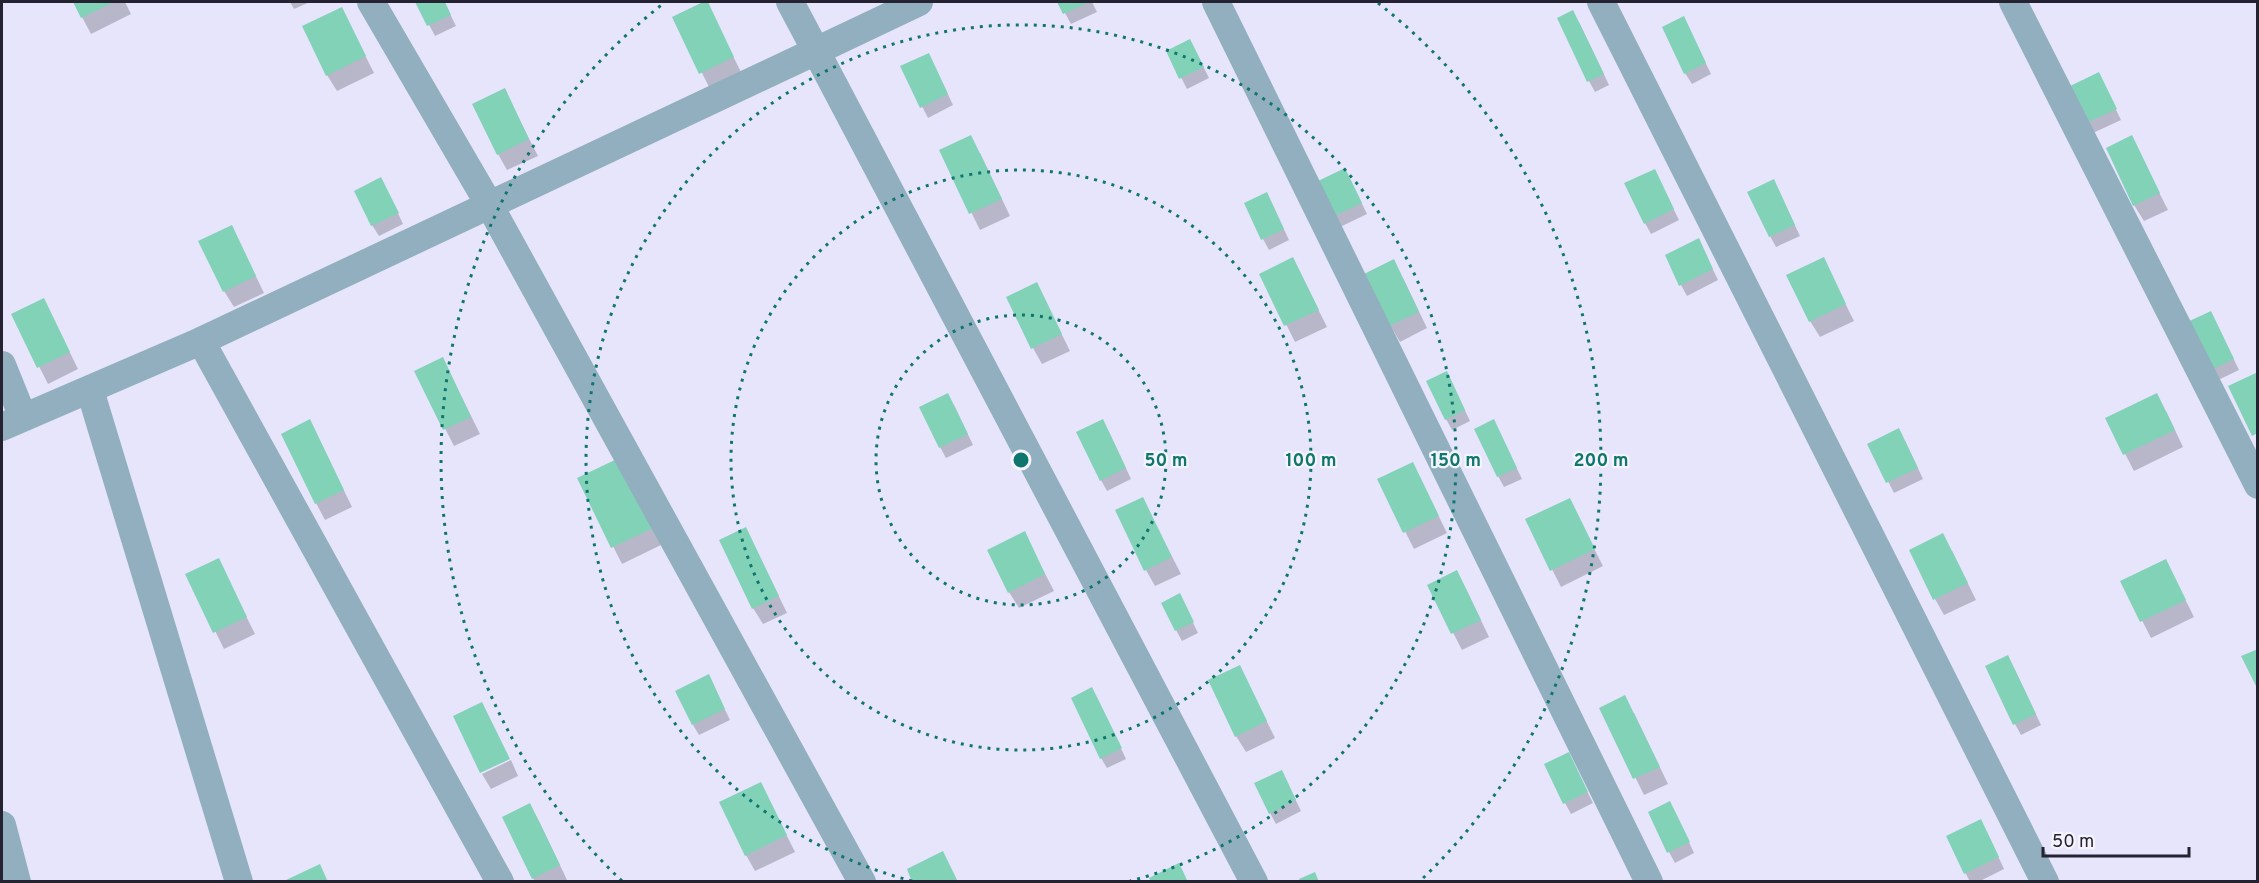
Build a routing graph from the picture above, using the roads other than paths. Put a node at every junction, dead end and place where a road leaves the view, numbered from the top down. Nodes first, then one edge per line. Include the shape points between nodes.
1 (371, 2) edge
2 (790, 2) edge
3 (919, 2) edge
4 (1216, 2) edge
5 (1601, 2) edge
6 (2013, 2) edge
7 (816, 51) junction
8 (490, 206) junction
9 (201, 341) junction
10 (2, 365) edge
11 (90, 390) junction
12 (12, 422) edge
13 (2258, 485) edge
14 (2, 825) edge
15 (17, 882) edge
16 (239, 882) edge
17 (500, 882) edge
18 (862, 882) edge
19 (1254, 882) edge
20 (1649, 882) edge
21 (2045, 882) edge

1 - 8 street
2 - 7 street
3 - 7 street
4 - 20 street
5 - 21 street
6 - 13 street
7 - 8 street
7 - 19 street
8 - 9 street
8 - 18 street
9 - 11 street
9 - 17 street
10 - 12 street
11 - 12 street
11 - 16 street
14 - 15 street

